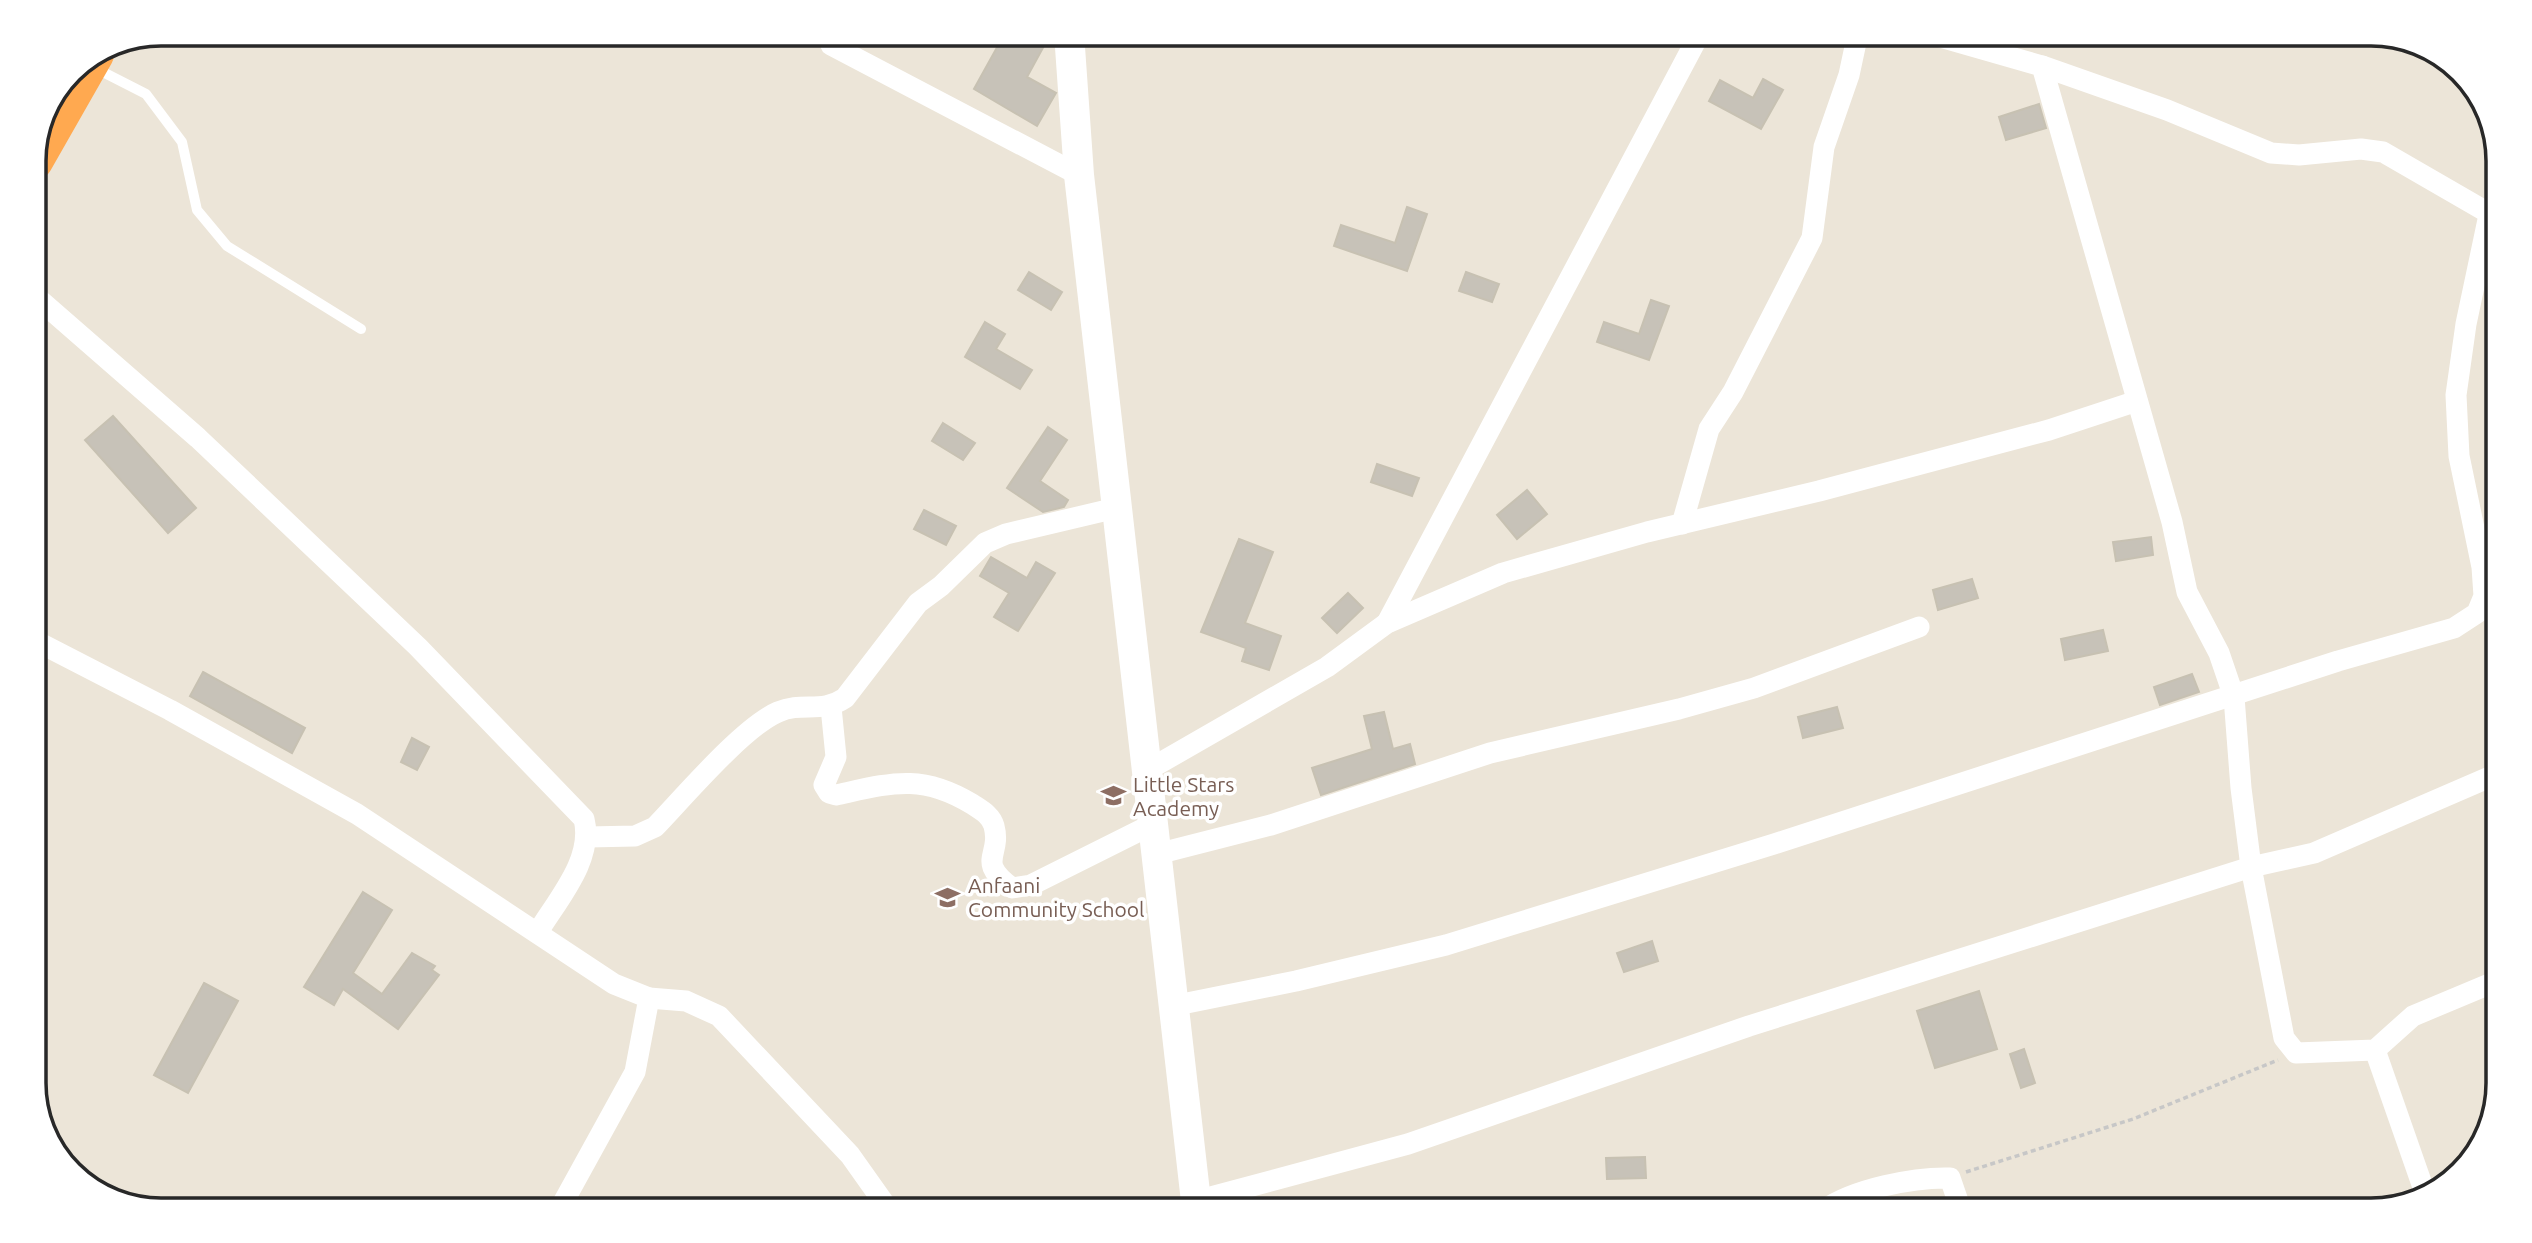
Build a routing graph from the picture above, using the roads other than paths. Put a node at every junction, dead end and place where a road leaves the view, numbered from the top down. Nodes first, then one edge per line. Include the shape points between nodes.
1 (833, 46) edge
2 (1070, 46) edge
3 (1693, 46) edge
4 (1855, 46) edge
5 (1972, 46) edge
6 (99, 64) edge
7 (2042, 66) junction
8 (82, 78) edge
9 (49, 133) edge
10 (1079, 176) junction
11 (2486, 212) edge
12 (2486, 248) edge
13 (46, 306) edge
14 (361, 329) dead end
15 (2137, 401) junction
16 (1116, 508) junction
17 (1682, 524) junction
18 (1387, 623) junction
19 (1920, 627) dead end
20 (46, 646) edge
21 (2234, 697) junction
22 (831, 707) junction
23 (1146, 771) junction
24 (2486, 779) edge
25 (1153, 824) junction
26 (588, 836) junction
27 (1157, 854) junction
28 (2251, 867) junction
29 (538, 932) junction
30 (2486, 985) edge
31 (649, 998) junction
32 (1172, 1006) junction
33 (2375, 1050) junction
34 (2423, 1185) edge
35 (566, 1198) edge
36 (880, 1198) edge
37 (1195, 1198) edge
38 (1220, 1198) edge
39 (1856, 1198) edge
40 (1958, 1198) edge

1 - 10 street
2 - 10 street
3 - 18 street
4 - 17 street via 1824,147 1812,239 1709,429
5 - 7 street
6 - 14 lane via 146,94 182,142 197,210 227,246
7 - 11 street via 2271,153 2384,152
7 - 15 street
8 - 9 highway
10 - 16 street
12 - 21 street via 2466,324 2456,396 2459,456 2482,567 2484,596 2477,613 2455,628
13 - 26 street via 198,438 418,647 584,819
15 - 17 street via 2049,429
15 - 21 street via 2187,592 2219,653
16 - 22 street via 985,543 918,603 845,698
16 - 23 street
17 - 18 street via 1503,573
18 - 23 street via 1327,667
19 - 27 street via 1754,688 1490,752 1271,825
20 - 29 street via 357,814
21 - 28 street
21 - 32 street via 1446,945
22 - 25 street via 836,757 824,785 829,793 891,783 925,782 947,789 993,822 991,862 998,877 1012,888 1031,885
22 - 26 street via 794,707 765,719 656,827 635,836
23 - 25 street
24 - 28 street via 2314,853
25 - 27 street
26 - 29 street via 572,877
27 - 32 street
28 - 33 street via 2284,1038 2297,1053
28 - 38 street via 1749,1026 1408,1144
29 - 31 street via 614,984
30 - 33 street via 2413,1016
31 - 35 street via 635,1072
31 - 36 street via 686,1001 719,1016 850,1155
32 - 37 street
33 - 34 street
39 - 40 street via 1910,1178 1950,1178

